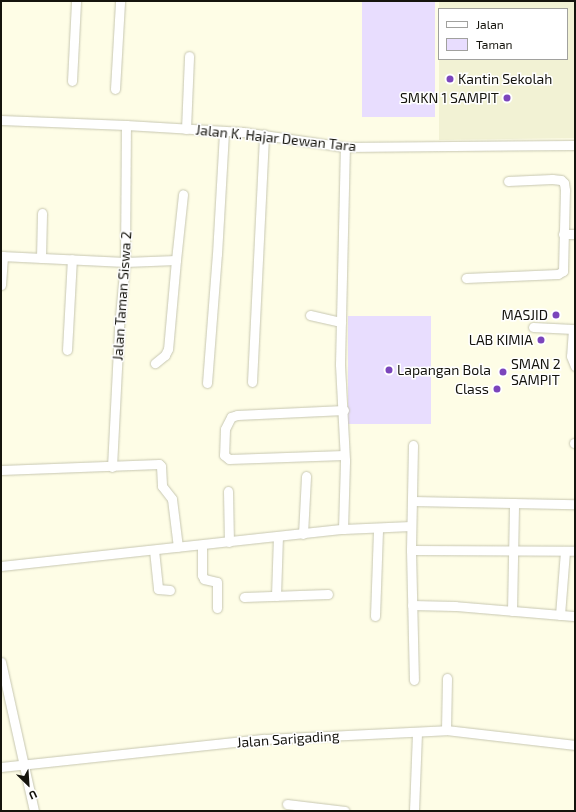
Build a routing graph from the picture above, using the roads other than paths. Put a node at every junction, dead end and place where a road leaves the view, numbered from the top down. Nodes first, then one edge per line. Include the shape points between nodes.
1 (76, 1) edge
2 (120, 1) edge
3 (189, 56) dead end
4 (72, 81) dead end
5 (115, 89) dead end
6 (1, 120) edge
7 (126, 125) junction
8 (186, 129) junction
9 (224, 131) junction
10 (264, 134) junction
11 (575, 145) edge
12 (345, 147) junction
13 (508, 181) dead end
14 (183, 194) dead end
15 (42, 213) dead end
16 (563, 234) junction
17 (575, 234) edge
18 (2, 256) edge
19 (41, 258) junction
20 (72, 259) junction
21 (176, 260) junction
22 (125, 262) junction
23 (466, 278) dead end
24 (1, 285) edge
25 (310, 315) dead end
26 (341, 322) junction
27 (533, 327) dead end
28 (574, 329) edge
29 (67, 350) dead end
30 (155, 363) dead end
31 (575, 366) edge
32 (252, 382) dead end
33 (207, 383) dead end
34 (344, 410) junction
35 (413, 445) dead end
36 (344, 455) junction
37 (112, 467) junction
38 (1, 470) edge
39 (306, 476) dead end
40 (228, 491) dead end
41 (412, 501) junction
42 (514, 503) junction
43 (575, 504) edge
44 (411, 526) junction
45 (378, 528) junction
46 (343, 529) junction
47 (303, 534) junction
48 (278, 536) junction
49 (229, 542) junction
50 (202, 544) junction
51 (178, 547) junction
52 (154, 550) junction
53 (411, 550) junction
54 (513, 550) junction
55 (565, 551) junction
56 (575, 552) edge
57 (1, 566) edge
58 (170, 590) dead end
59 (328, 594) dead end
60 (244, 596) dead end
61 (276, 596) junction
62 (412, 605) junction
63 (217, 608) dead end
64 (512, 611) junction
65 (560, 615) junction
66 (375, 616) dead end
67 (575, 616) edge
68 (1, 662) edge
69 (447, 678) dead end
70 (414, 680) dead end
71 (446, 730) junction
72 (417, 732) junction
73 (575, 745) edge
74 (24, 765) junction
75 (1, 767) edge
76 (287, 804) dead end
77 (34, 811) edge
78 (345, 811) edge
79 (414, 811) edge

1 - 4 street
2 - 5 street
3 - 8 street
6 - 7 street, Jalan K. Hajar Dewan Tara
7 - 8 street, Jalan K. Hajar Dewan Tara
7 - 22 street, Jalan Taman Siswa 2
8 - 9 street, Jalan K. Hajar Dewan Tara
9 - 10 street, Jalan K. Hajar Dewan Tara
9 - 33 street via 218,254
10 - 12 street, Jalan K. Hajar Dewan Tara
10 - 32 street
11 - 12 street, Jalan K. Hajar Dewan Tara
12 - 26 street
13 - 16 street via 561,180 565,190
14 - 21 street
15 - 19 street
16 - 17 street
16 - 23 street via 563,268 560,273
18 - 19 street
18 - 24 street
19 - 20 street
20 - 22 street
20 - 29 street
21 - 22 street
21 - 30 street via 168,349
22 - 37 street, Jalan Taman Siswa 2
25 - 26 street
26 - 34 street via 340,364
27 - 28 street
28 - 31 street via 571,356
34 - 36 street
34 - 36 street via 231,417 225,429 224,455 229,459
35 - 41 street
36 - 46 street
37 - 38 street
37 - 51 street via 155,463 161,466 162,486 172,499
39 - 47 street
40 - 49 street
41 - 42 street
41 - 44 street
42 - 43 street
42 - 54 street
44 - 45 street
44 - 53 street
45 - 46 street
45 - 66 street
46 - 47 street
47 - 48 street
48 - 49 street
48 - 61 street
49 - 50 street
50 - 51 street
50 - 63 street via 202,575 204,579 217,582
51 - 52 street
52 - 57 street
52 - 58 street via 158,589
53 - 54 street
53 - 62 street
54 - 55 street
54 - 64 street
55 - 56 street
55 - 65 street
59 - 61 street
60 - 61 street
62 - 64 street
62 - 70 street
64 - 65 street
65 - 67 street
68 - 74 street
69 - 71 street
71 - 72 street, Jalan Sarigading
71 - 73 street, Jalan Sarigading
72 - 74 street, Jalan Sarigading via 265,739
72 - 79 street
74 - 75 street, Jalan Sarigading
74 - 77 street
76 - 78 street

